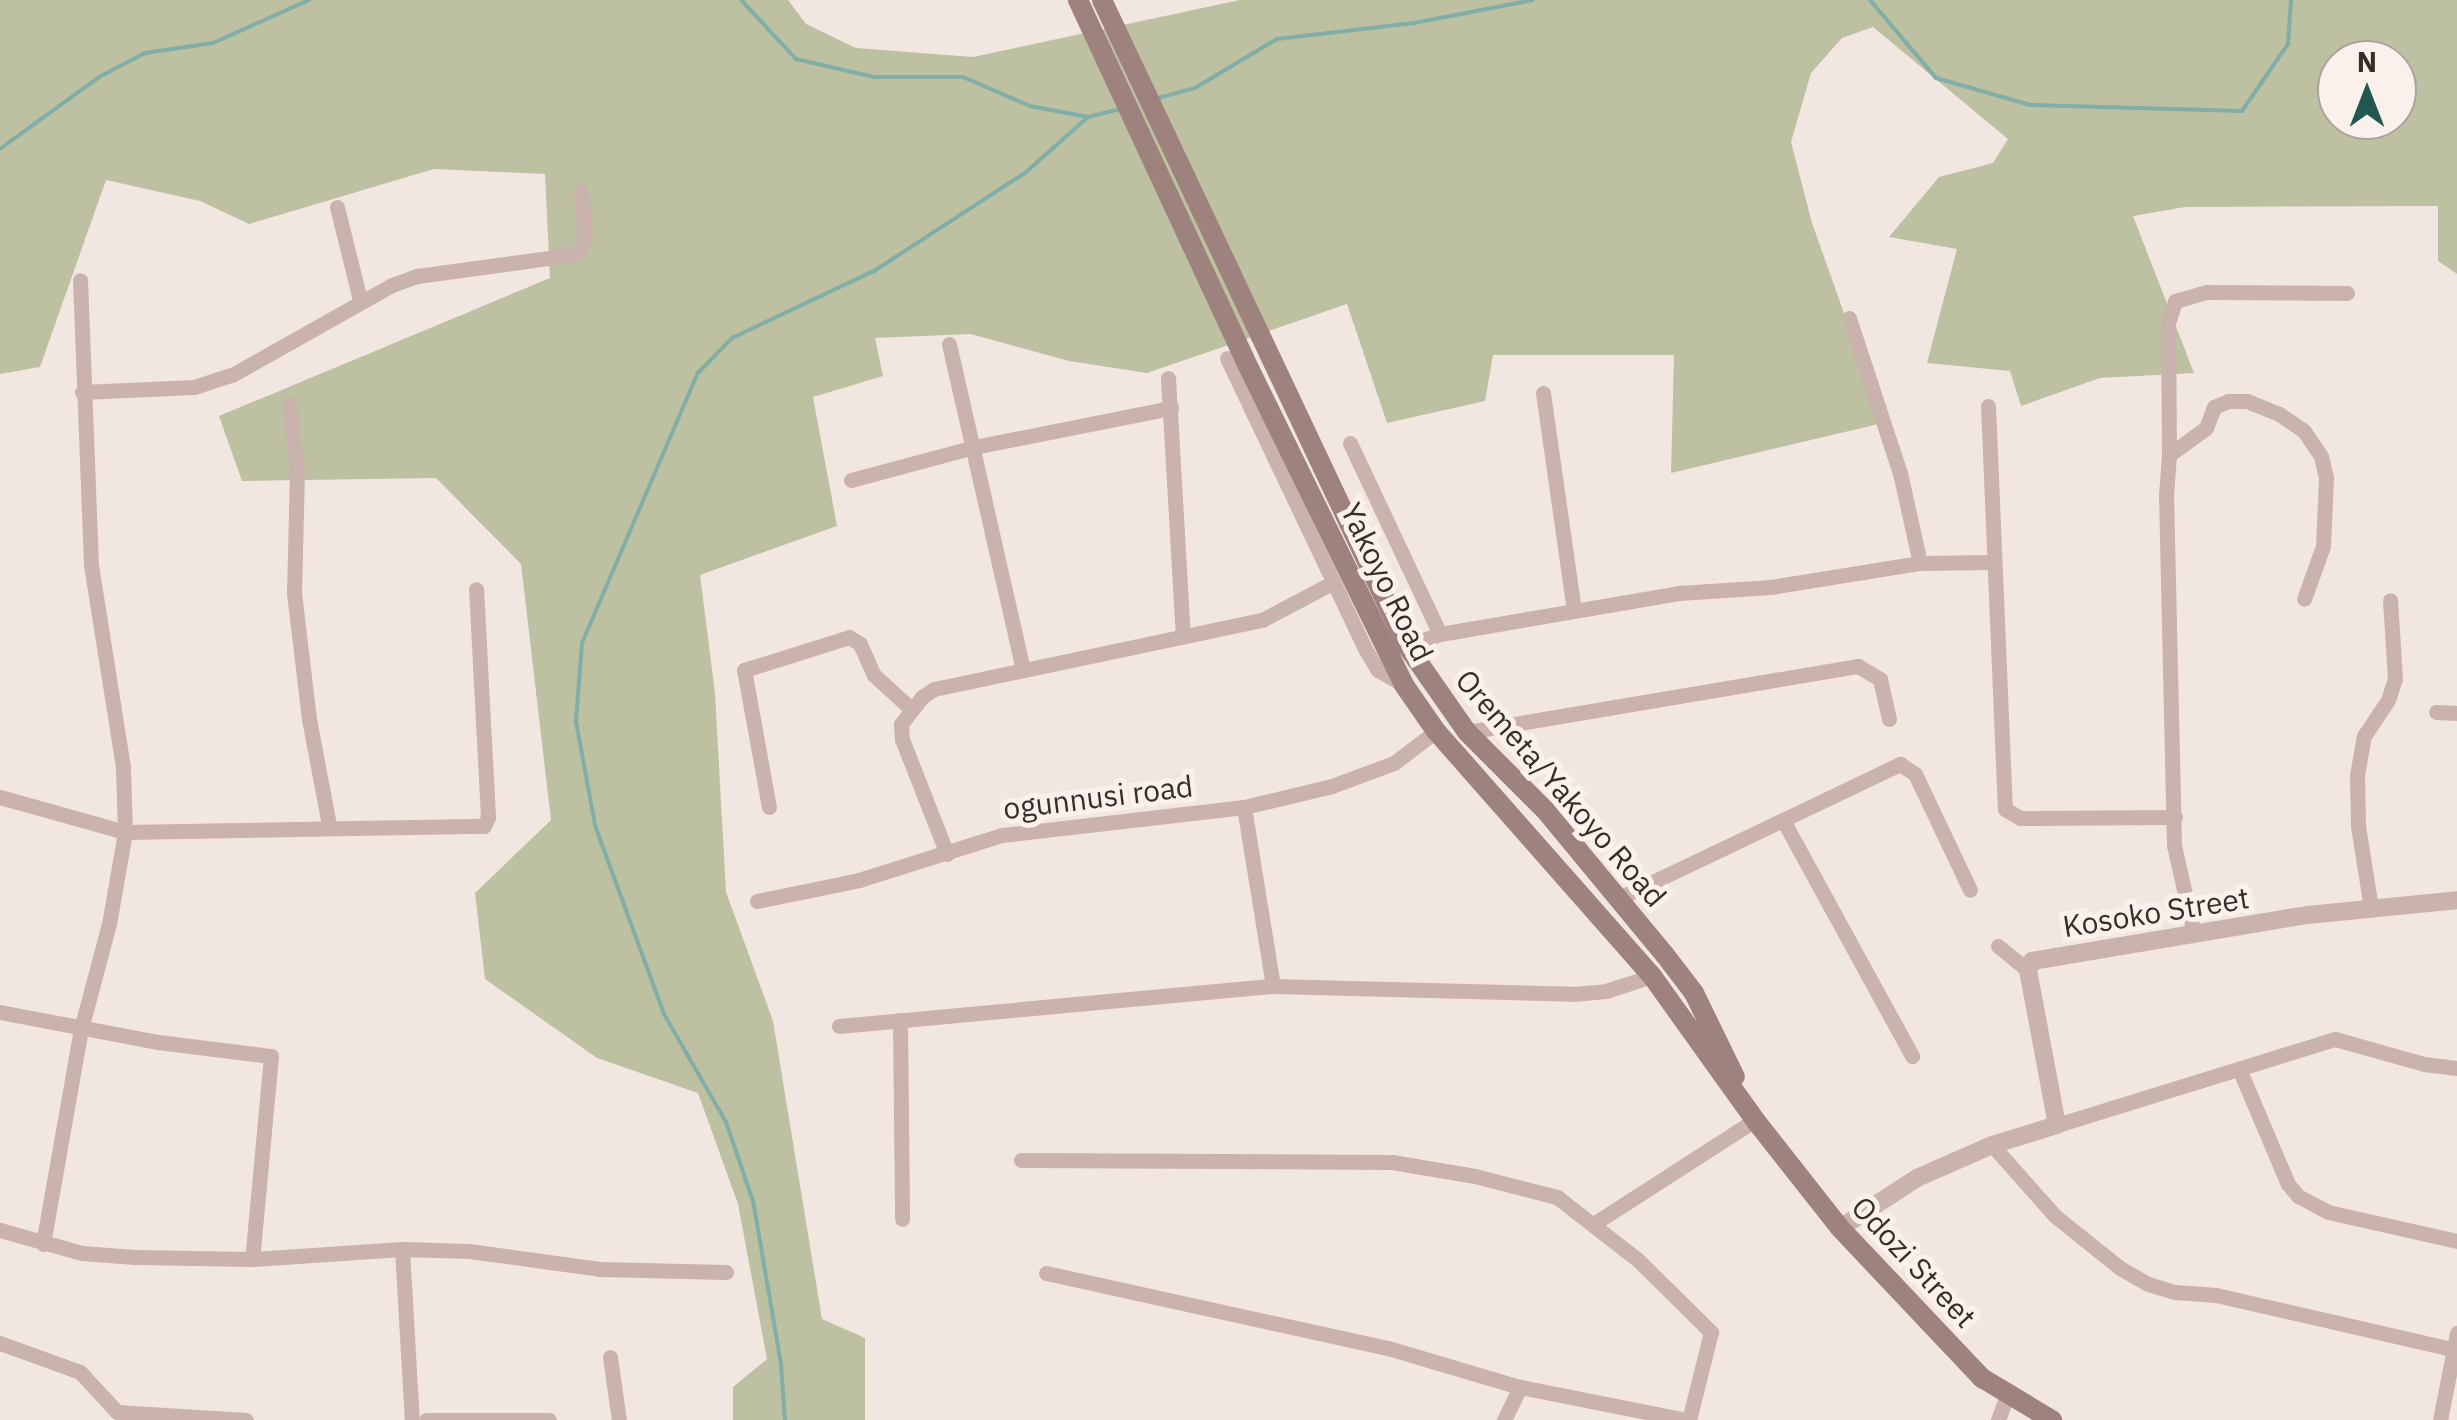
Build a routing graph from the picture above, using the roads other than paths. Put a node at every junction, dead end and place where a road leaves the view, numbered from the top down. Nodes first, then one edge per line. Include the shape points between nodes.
1 (1078, 0) edge
2 (1102, 0) edge
3 (581, 191) dead end
4 (337, 207) dead end
5 (80, 280) dead end
6 (2347, 293) dead end
7 (360, 300) junction
8 (1850, 318) dead end
9 (949, 344) dead end
10 (1227, 358) dead end
11 (1168, 378) dead end
12 (82, 392) junction
13 (1543, 392) dead end
14 (290, 405) dead end
15 (1988, 406) dead end
16 (1171, 408) junction
17 (1350, 443) dead end
18 (974, 446) junction
19 (2169, 456) junction
20 (851, 480) dead end
21 (1992, 562) junction
22 (1920, 564) junction
23 (1332, 583) junction
24 (476, 589) dead end
25 (2304, 598) dead end
26 (2390, 600) dead end
27 (1574, 610) junction
28 (1440, 634) junction
29 (1184, 638) junction
30 (1407, 646) junction
31 (1023, 670) junction
32 (1404, 685) junction
33 (910, 708) junction
34 (2436, 712) dead end
35 (2457, 713) edge
36 (1890, 719) dead end
37 (1436, 731) junction
38 (1467, 732) junction
39 (0, 797) edge
40 (769, 807) dead end
41 (1244, 807) junction
42 (2175, 817) junction
43 (1784, 822) junction
44 (330, 825) junction
45 (125, 832) junction
46 (947, 854) junction
47 (1970, 890) dead end
48 (1617, 899) junction
49 (2457, 900) edge
50 (757, 902) dead end
51 (2371, 908) junction
52 (2194, 934) junction
53 (1998, 946) dead end
54 (2028, 970) junction
55 (1652, 976) junction
56 (1273, 986) junction
57 (0, 1012) edge
58 (900, 1020) junction
59 (839, 1026) dead end
60 (81, 1029) junction
61 (1912, 1056) dead end
62 (2457, 1068) edge
63 (2240, 1071) junction
64 (1755, 1120) junction
65 (2056, 1125) junction
66 (1992, 1144) junction
67 (1021, 1160) dead end
68 (902, 1219) dead end
69 (1595, 1223) junction
70 (1840, 1228) junction
71 (0, 1230) edge
72 (2457, 1241) edge
73 (44, 1244) junction
74 (402, 1249) junction
75 (252, 1259) junction
76 (726, 1272) dead end
77 (1046, 1273) dead end
78 (2454, 1341) edge
79 (0, 1343) edge
80 (610, 1357) dead end
81 (1520, 1387) junction
82 (2008, 1393) junction
83 (2446, 1415) edge
84 (246, 1420) edge
85 (412, 1420) edge
86 (426, 1420) edge
87 (549, 1420) edge
88 (619, 1420) edge
89 (1504, 1420) edge
90 (1688, 1420) edge
91 (1998, 1420) edge
92 (2052, 1420) edge

1 - 32 main road, Yakoyo Road
2 - 30 main road, Oremeta/Yakoyo Road
3 - 7 street via 586,238 570,255 417,276
4 - 7 street
5 - 12 street
6 - 19 street via 2208,292 2175,301 2168,323
7 - 12 street via 232,375 194,388
8 - 22 street via 1900,473
9 - 18 street
10 - 23 street
11 - 16 street
12 - 45 street via 92,565 123,766
13 - 27 street
14 - 44 street via 298,472 294,593 308,719
15 - 21 street
16 - 18 street
16 - 29 street
17 - 28 street
18 - 20 street
18 - 31 street
19 - 25 street via 2206,428 2214,408 2228,402 2247,401 2304,430 2326,478 2322,546
19 - 42 street
21 - 22 street
21 - 42 street via 2005,809 2020,818
22 - 27 street
23 - 29 street via 1262,620
23 - 32 street via 1378,670
24 - 44 street via 484,826
26 - 51 street via 2395,679 2364,736 2357,775
27 - 28 street
28 - 30 street
29 - 31 street
30 - 38 main road, Oremeta/Yakoyo Road
31 - 33 street via 934,689
32 - 37 main road, Yakoyo Road
33 - 40 street via 874,675 860,644 849,638 744,670
33 - 46 street via 902,739
34 - 35 street
36 - 38 street via 1880,679 1858,666
37 - 41 street, ogunnusi road via 1394,763
37 - 55 main road, Yakoyo Road
38 - 48 main road, Oremeta/Yakoyo Road via 1545,810
39 - 45 street
41 - 46 street, ogunnusi road via 1002,835
41 - 56 street
42 - 52 street via 2175,854
43 - 47 street via 1889,766 1908,767
43 - 48 street
43 - 61 street
44 - 45 street
45 - 60 street
46 - 50 street, ogunnusi road
48 - 64 main road, Oremeta/Yakoyo Road via 1694,993
49 - 51 street, Kosoko Street
51 - 52 street, Kosoko Street
52 - 54 street, Kosoko Street via 2032,960
53 - 54 street
54 - 65 street
55 - 56 street via 1573,994
55 - 64 main road, Yakoyo Road
56 - 58 street
57 - 60 street
58 - 59 street
58 - 68 street
60 - 73 street
60 - 75 street via 271,1056
62 - 63 street via 2335,1039
63 - 65 street
63 - 72 street via 2298,1196 2328,1212
64 - 69 street
64 - 70 main road, Odozi Street
65 - 66 street
66 - 70 street via 1917,1178
66 - 78 street via 2055,1216 2148,1284
67 - 69 street via 1392,1162 1557,1198
69 - 90 street via 1712,1332
70 - 82 main road, Odozi Street via 1969,1365
71 - 73 street
73 - 75 street via 136,1257
74 - 75 street
74 - 76 street via 469,1250 600,1269
74 - 85 street
77 - 81 street via 1388,1348
78 - 83 street
79 - 84 street via 80,1372 118,1412
80 - 88 street
81 - 89 street
81 - 90 street
82 - 91 street
82 - 92 main road, Odozi Street
86 - 87 street

